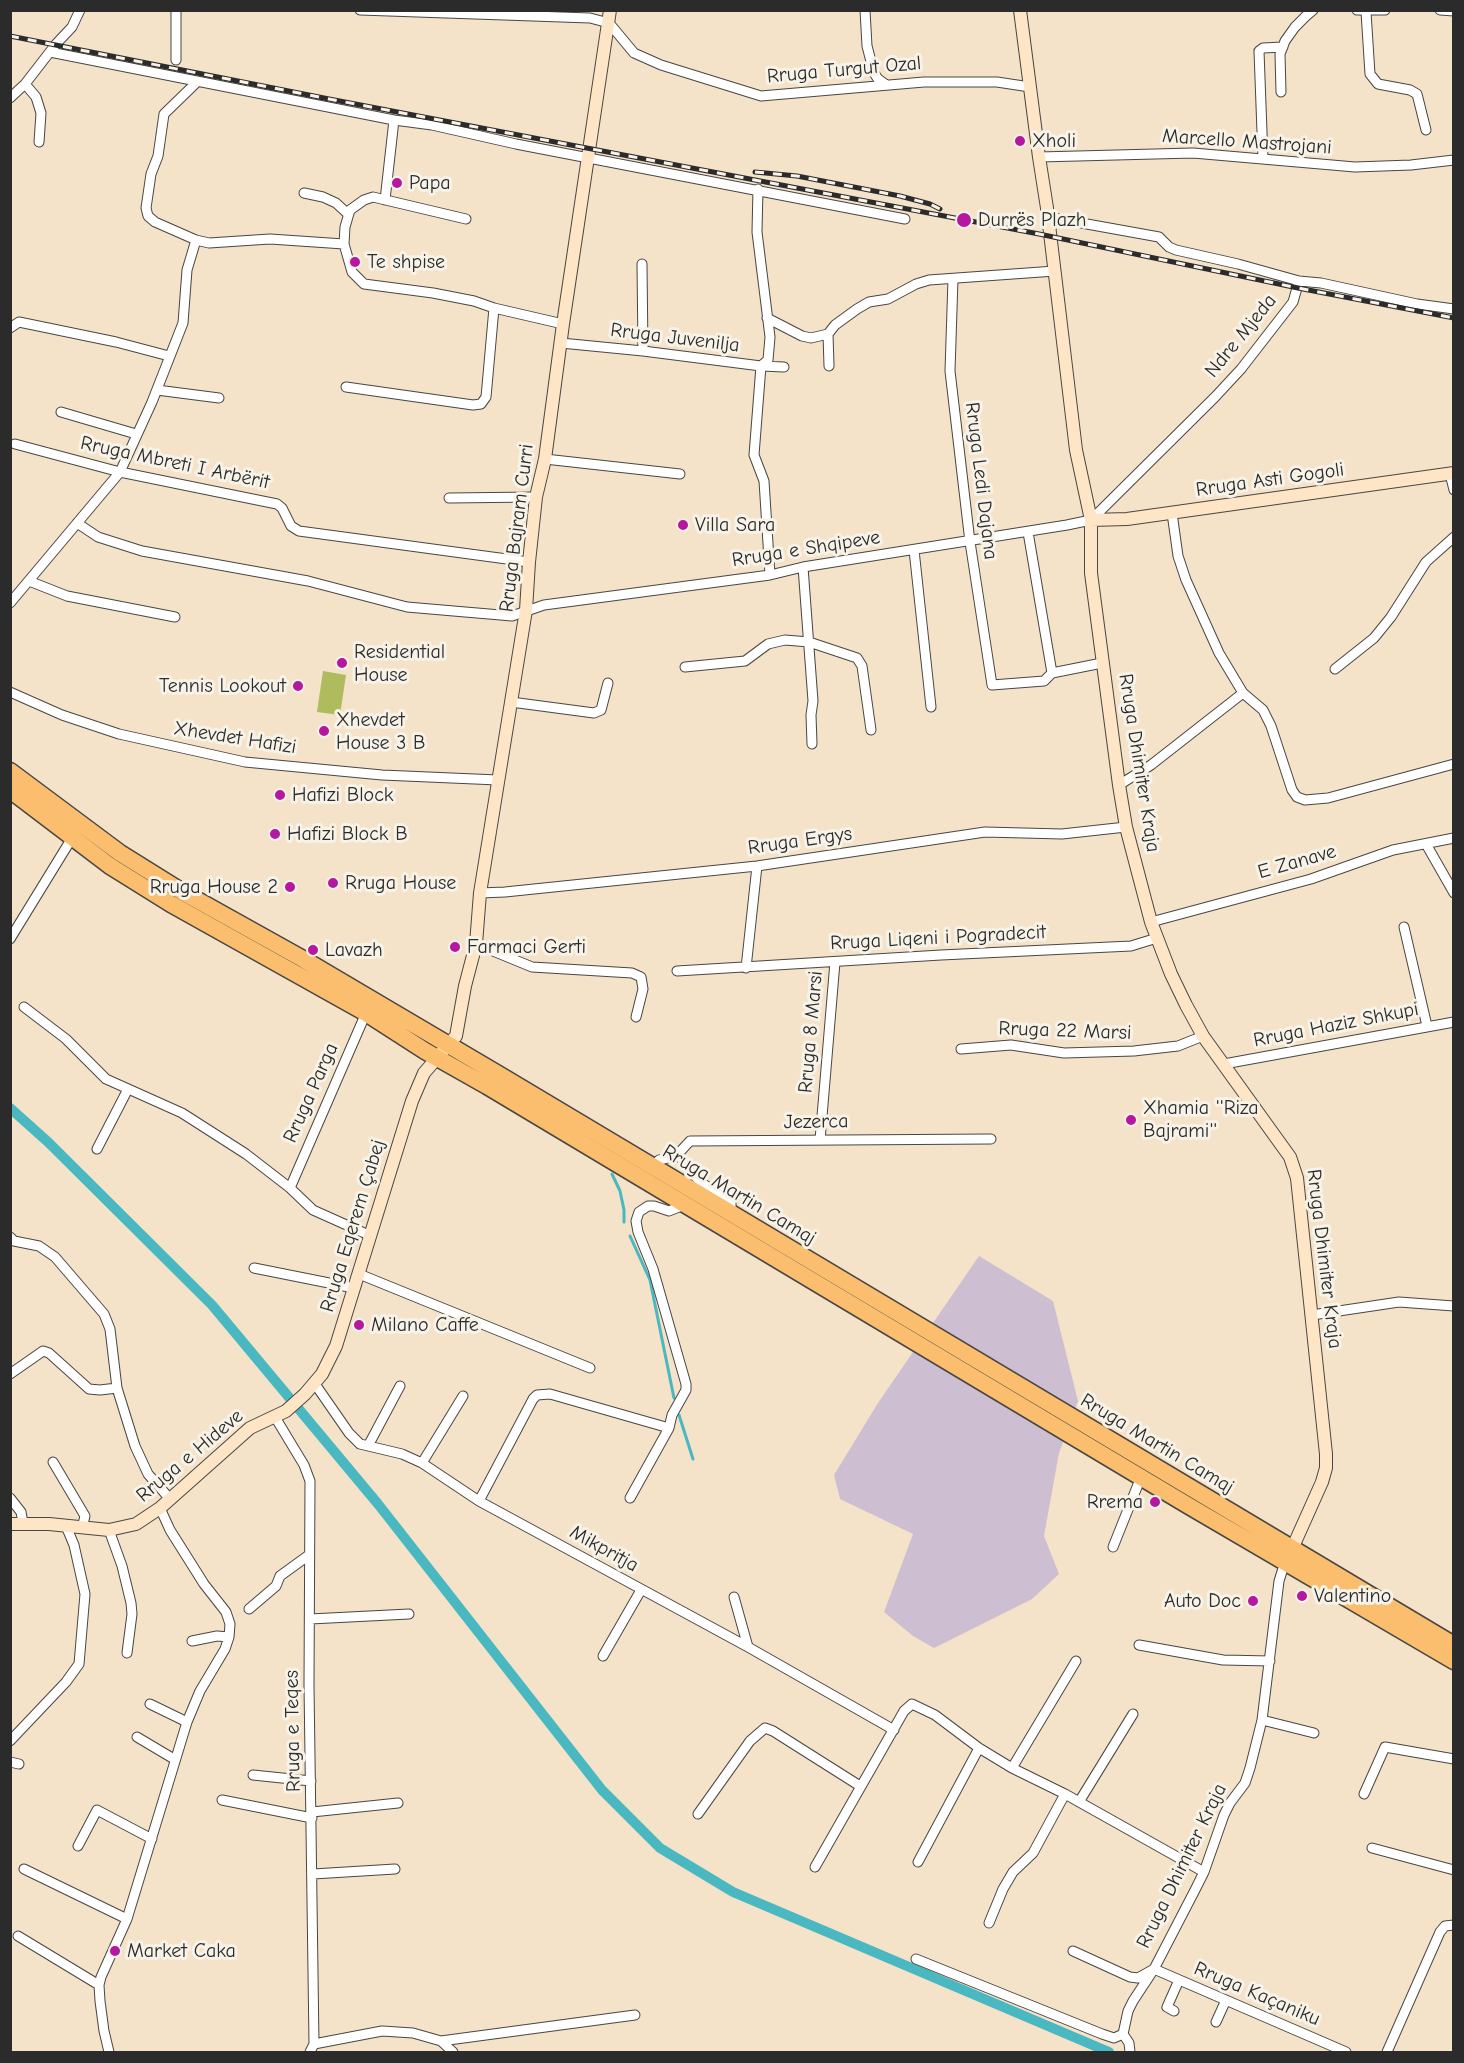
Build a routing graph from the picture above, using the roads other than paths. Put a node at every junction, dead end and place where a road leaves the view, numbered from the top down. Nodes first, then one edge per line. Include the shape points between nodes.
1 (80, 10) edge
2 (177, 10) edge
3 (360, 10) edge
4 (865, 10) edge
5 (1020, 10) edge
6 (1313, 10) edge
7 (1385, 10) edge
8 (1440, 10) edge
9 (374, 11) edge
10 (1361, 11) edge
11 (1454, 11) edge
12 (610, 17) edge
13 (1283, 46) junction
14 (50, 52) junction
15 (176, 60) dead end
16 (197, 82) junction
17 (26, 84) junction
18 (885, 84) junction
19 (1030, 87) junction
20 (1281, 92) dead end
21 (10, 98) edge
22 (394, 120) junction
23 (1426, 130) dead end
24 (39, 142) dead end
25 (588, 158) junction
26 (1039, 158) junction
27 (1263, 159) junction
28 (1454, 160) edge
29 (758, 189) junction
30 (304, 193) dead end
31 (385, 200) junction
32 (348, 214) junction
33 (1048, 218) junction
34 (466, 219) dead end
35 (905, 219) dead end
36 (196, 240) junction
37 (344, 244) junction
38 (642, 264) dead end
39 (1055, 271) junction
40 (953, 279) junction
41 (1299, 281) junction
42 (494, 308) junction
43 (1454, 309) edge
44 (767, 318) junction
45 (563, 324) junction
46 (10, 328) edge
47 (828, 334) junction
48 (561, 343) junction
49 (644, 351) junction
50 (169, 356) junction
51 (761, 366) junction
52 (830, 366) dead end
53 (784, 367) dead end
54 (346, 387) dead end
55 (157, 390) junction
56 (219, 398) dead end
57 (62, 412) dead end
58 (136, 434) junction
59 (15, 444) dead end
60 (545, 459) junction
61 (120, 472) junction
62 (1452, 473) edge
63 (680, 474) dead end
64 (1454, 490) edge
65 (449, 498) dead end
66 (536, 498) junction
67 (1172, 513) junction
68 (1091, 520) junction
69 (77, 523) junction
70 (1028, 532) junction
71 (1454, 537) edge
72 (970, 542) junction
73 (914, 550) junction
74 (529, 562) junction
75 (803, 567) junction
76 (770, 574) junction
77 (29, 581) junction
78 (10, 603) edge
79 (526, 610) junction
80 (175, 617) dead end
81 (809, 642) junction
82 (1102, 663) junction
83 (685, 667) dead end
84 (1335, 669) dead end
85 (1052, 673) junction
86 (608, 683) dead end
87 (10, 692) edge
88 (1243, 693) junction
89 (511, 702) junction
90 (931, 707) dead end
91 (871, 730) dead end
92 (812, 744) dead end
93 (1454, 765) edge
94 (10, 771) edge
95 (498, 780) junction
96 (1119, 785) junction
97 (10, 790) edge
98 (1126, 827) junction
99 (1454, 837) edge
100 (72, 838) junction
101 (1426, 844) junction
102 (757, 866) junction
103 (480, 893) junction
104 (1454, 893) edge
105 (1151, 922) junction
106 (1404, 927) dead end
107 (1157, 938) junction
108 (10, 939) edge
109 (476, 944) junction
110 (835, 962) junction
111 (746, 968) junction
112 (677, 971) dead end
113 (24, 1007) dead end
114 (366, 1013) junction
115 (636, 1017) dead end
116 (1454, 1022) edge
117 (1427, 1026) junction
118 (1203, 1036) junction
119 (961, 1049) dead end
120 (442, 1052) junction
121 (1224, 1065) junction
122 (128, 1089) junction
123 (991, 1138) dead end
124 (820, 1140) junction
125 (97, 1149) dead end
126 (678, 1154) junction
127 (652, 1167) junction
128 (290, 1188) junction
129 (685, 1204) junction
130 (730, 1215) junction
131 (371, 1236) junction
132 (10, 1237) edge
133 (254, 1268) dead end
134 (359, 1274) junction
135 (354, 1288) junction
136 (1454, 1306) edge
137 (1312, 1315) junction
138 (590, 1368) dead end
139 (10, 1374) edge
140 (315, 1384) junction
141 (400, 1386) dead end
142 (117, 1388) junction
143 (464, 1396) dead end
144 (286, 1411) joint
145 (275, 1417) junction
146 (669, 1428) junction
147 (368, 1446) junction
148 (53, 1462) dead end
149 (422, 1463) junction
150 (1141, 1477) junction
151 (10, 1498) edge
152 (630, 1498) dead end
153 (170, 1499) junction
154 (479, 1501) junction
155 (160, 1508) junction
156 (17, 1524) edge
157 (66, 1526) junction
158 (82, 1528) junction
159 (109, 1530) junction
160 (1113, 1547) dead end
161 (309, 1555) junction
162 (1289, 1555) junction
163 (641, 1590) junction
164 (734, 1597) dead end
165 (249, 1610) dead end
166 (409, 1614) dead end
167 (310, 1619) junction
168 (229, 1637) junction
169 (192, 1641) dead end
170 (1139, 1645) dead end
171 (1454, 1645) edge
172 (748, 1647) junction
173 (127, 1653) dead end
174 (603, 1656) dead end
175 (1076, 1661) dead end
176 (1270, 1661) junction
177 (1454, 1661) edge
178 (150, 1704) dead end
179 (1133, 1714) dead end
180 (1262, 1720) junction
181 (187, 1722) junction
182 (894, 1730) junction
183 (1314, 1733) dead end
184 (137, 1737) dead end
185 (10, 1741) edge
186 (979, 1748) junction
187 (174, 1759) junction
188 (1454, 1759) edge
189 (1012, 1768) junction
190 (253, 1775) dead end
191 (311, 1781) junction
192 (860, 1786) junction
193 (1065, 1794) junction
194 (1364, 1794) dead end
195 (222, 1800) dead end
196 (1078, 1802) junction
197 (398, 1803) dead end
198 (698, 1814) dead end
199 (312, 1815) junction
200 (152, 1839) junction
201 (78, 1846) dead end
202 (1372, 1848) dead end
203 (918, 1862) dead end
204 (815, 1867) dead end
205 (24, 1869) dead end
206 (395, 1869) dead end
207 (1454, 1870) edge
208 (1204, 1872) junction
209 (313, 1874) junction
210 (126, 1920) junction
211 (989, 1923) dead end
212 (1454, 1925) edge
213 (18, 1936) dead end
214 (1073, 1951) dead end
215 (916, 1959) dead end
216 (1154, 1969) junction
217 (1179, 1980) junction
218 (99, 1985) junction
219 (1226, 2000) junction
220 (1174, 2011) dead end
221 (635, 2015) dead end
222 (1216, 2022) dead end
223 (1123, 2034) junction
224 (441, 2041) junction
225 (312, 2048) edge
226 (1131, 2051) edge
227 (110, 2052) edge
228 (453, 2052) edge
229 (1346, 2052) edge
230 (1387, 2052) edge

1 - 14 street via 72,27
2 - 15 street
3 - 9 street
4 - 18 street via 867,46 874,73
5 - 19 street, Rruga Dhimiter Kraja
6 - 13 street
7 - 10 street
8 - 11 street
9 - 12 street
10 - 23 street via 1370,74 1378,84 1417,94
12 - 18 street, Rruga Turgut Ozal via 634,53 660,65 761,96
12 - 25 street, Rruga Bajram Curri
13 - 20 street
13 - 27 street via 1259,51
14 - 16 street
14 - 17 street
16 - 22 street
16 - 36 street via 164,114 146,208 154,222
17 - 21 street
17 - 24 street via 41,113
18 - 19 street, Rruga Turgut Ozal via 962,81
19 - 26 street, Rruga Dhimiter Kraja
22 - 25 street
22 - 31 street
25 - 29 street
25 - 45 street, Rruga Bajram Curri
26 - 27 street, Marcello Mastrojani via 1193,153
26 - 33 street, Rruga Dhimiter Kraja
27 - 28 street, Marcello Mastrojani via 1355,167
29 - 35 street
29 - 44 street via 757,232
30 - 32 street via 336,203
31 - 32 street via 364,200
31 - 34 street
32 - 37 street
33 - 39 street, Rruga Dhimiter Kraja
33 - 41 street via 1160,237 1176,250
36 - 37 street
36 - 50 street via 187,270 183,322
37 - 42 street via 352,272 364,284 433,293
38 - 49 street
39 - 40 street
39 - 68 street, Rruga Dhimiter Kraja via 1076,450
40 - 47 street via 929,280 888,299 869,302
40 - 72 street, Rruga Ledi Dajana via 950,371
41 - 43 street, Ndre Mjeda
41 - 68 street, Ndre Mjeda via 1293,302 1242,369
42 - 45 street
42 - 54 street via 486,397 481,404
44 - 47 street via 802,336
44 - 51 street via 768,360
45 - 48 street, Rruga Bajram Curri
46 - 50 street via 19,322
47 - 52 street
48 - 49 street, Rruga Juvenilja
48 - 60 street, Rruga Bajram Curri
49 - 51 street, Rruga Juvenilja
50 - 55 street
51 - 53 street, Rruga Juvenilja
51 - 76 street via 754,455 764,481
55 - 56 street
55 - 58 street
57 - 58 street
58 - 61 street
59 - 61 street, Rruga Mbreti I Arbërit
60 - 63 street
60 - 66 street, Rruga Bajram Curri
61 - 69 street
61 - 74 street, Rruga Mbreti I Arbërit via 277,504 291,526 299,531
62 - 64 street
62 - 67 street, Rruga Asti Gogoli
65 - 66 street
66 - 74 street, Rruga Bajram Curri
67 - 68 street, Rruga Asti Gogoli
67 - 88 street via 1186,580 1219,653
68 - 70 street, Rruga e Shqipeve
68 - 82 street, Rruga Dhimiter Kraja via 1091,573
69 - 77 street
69 - 79 street, Rruga e Shqipeve via 98,537 142,551 308,581 407,607 512,616
70 - 72 street, Rruga e Shqipeve
70 - 85 street
71 - 84 street via 1426,562 1374,638
72 - 73 street, Rruga e Shqipeve
72 - 85 street, Rruga Ledi Dajana via 992,685 1044,681
73 - 75 street, Rruga e Shqipeve
73 - 90 street
74 - 79 street, Rruga Bajram Curri
75 - 76 street, Rruga e Shqipeve
75 - 81 street
76 - 79 street, Rruga e Shqipeve
77 - 78 street
77 - 80 street via 67,596
79 - 89 street, Rruga Bajram Curri
81 - 83 street via 785,640 768,644 746,661
81 - 91 street via 857,658 862,666
81 - 92 street
82 - 85 street
82 - 96 street, Rruga Dhimiter Kraja
86 - 89 street via 601,710 594,713
87 - 95 street, Xhevdet Hafizi via 62,716 119,734 245,762 382,775
88 - 93 street via 1263,710 1292,790 1305,800 1328,798
88 - 96 street via 1151,765
89 - 95 street, Rruga Bajram Curri
94 - 120 highway, Rruga Martin Camaj via 120,853 303,959
95 - 103 street, Rruga Bajram Curri
96 - 98 street, Rruga Dhimiter Kraja
97 - 100 highway, Rruga Martin Camaj
98 - 102 street, Rruga Ergys via 1062,834 985,831
98 - 105 street, Rruga Dhimiter Kraja
99 - 101 street, E Zanave
100 - 108 street
100 - 114 highway, Rruga Martin Camaj via 171,904
101 - 104 street
101 - 105 street, E Zanave via 1393,850 1311,879
102 - 103 street, Rruga Ergys
102 - 111 street
103 - 109 street, Rruga Bajram Curri
105 - 107 street, Rruga Dhimiter Kraja
106 - 117 street
107 - 110 street, Rruga Liqeni i Pogradecit via 1131,946
107 - 118 street, Rruga Dhimiter Kraja
109 - 115 street via 532,967 632,973 641,977 643,989
109 - 120 street, Rruga Bajram Curri via 458,1031
110 - 111 street, Rruga Liqeni i Pogradecit
110 - 124 street, Rruga 8 Marsi
111 - 112 street, Rruga Liqeni i Pogradecit
113 - 122 street via 66,1039 106,1079
114 - 120 highway, Rruga Martin Camaj
114 - 128 street, Rruga Parga
116 - 117 street, Rruga Haziz Shkupi
117 - 121 street, Rruga Haziz Shkupi
118 - 119 street, Rruga 22 Marsi via 1178,1046 1134,1051 1064,1053 1011,1045
118 - 121 street, Rruga Dhimiter Kraja
120 - 127 highway, Rruga Martin Camaj
120 - 129 highway, Rruga Martin Camaj
120 - 131 street, Rruga Eqerem Çabej via 424,1073 412,1101
121 - 137 street, Rruga Dhimiter Kraja via 1290,1157 1297,1178
122 - 125 street
122 - 128 street via 182,1113
123 - 124 street, Jezerca
124 - 126 street, Jezerca via 690,1141
126 - 127 street, Jezerca via 659,1160
126 - 130 street via 699,1181 731,1202
127 - 130 highway, Rruga Martin Camaj
128 - 131 street via 313,1210
129 - 146 street via 669,1211 648,1206 636,1221 686,1384
129 - 150 highway, Rruga Martin Camaj
130 - 162 highway, Rruga Martin Camaj
131 - 134 street, Rruga Eqerem Çabej
132 - 142 street via 39,1246 55,1257 104,1314 110,1329
133 - 135 street
134 - 135 street, Rruga Eqerem Çabej
134 - 138 street
135 - 140 street, Rruga Eqerem Çabej via 330,1361
136 - 137 street via 1399,1302
137 - 162 street, Rruga Dhimiter Kraja via 1326,1468
139 - 142 street via 43,1351 89,1389
140 - 144 street, Rruga Eqerem Çabej
140 - 147 street, Mikpritja via 354,1439
141 - 147 street
142 - 153 street via 142,1462
143 - 149 street
144 - 145 street, Rruga e Hideve
145 - 153 street, Rruga e Hideve via 250,1428
145 - 161 street, Rruga e Teqes via 310,1481
146 - 152 street
146 - 154 street via 550,1394 537,1395
147 - 149 street, Mikpritja
148 - 158 street via 86,1516
149 - 154 street, Mikpritja
150 - 160 street
150 - 162 highway, Rruga Martin Camaj
151 - 156 street via 21,1512
153 - 155 street, Rruga e Hideve
154 - 163 street, Mikpritja
155 - 159 street, Rruga e Hideve via 136,1524
155 - 168 street via 204,1584 226,1612
156 - 157 street, Rruga e Hideve
157 - 158 street, Rruga e Hideve
157 - 185 street via 85,1594 79,1664
158 - 159 street, Rruga e Hideve
159 - 173 street via 122,1566 132,1614
161 - 165 street via 280,1576 276,1586
161 - 167 street, Rruga e Teqes
162 - 171 highway, Rruga Martin Camaj
162 - 176 street, Rruga Dhimiter Kraja via 1279,1581
162 - 177 highway, Rruga Martin Camaj
163 - 172 street, Mikpritja
163 - 174 street
164 - 172 street
166 - 167 street
167 - 191 street, Rruga e Teqes
168 - 169 street
168 - 181 street
170 - 176 street via 1222,1660
172 - 182 street, Mikpritja
175 - 189 street
176 - 180 street, Rruga Dhimiter Kraja
178 - 181 street
179 - 196 street
180 - 183 street
180 - 208 street, Rruga Dhimiter Kraja via 1245,1782 1224,1815
181 - 187 street
182 - 186 street via 907,1707 917,1705
182 - 192 street
184 - 187 street
186 - 189 street
186 - 203 street
187 - 200 street
188 - 194 street via 1385,1747
189 - 193 street
190 - 191 street
191 - 199 street, Rruga e Teqes
192 - 198 street via 765,1728 750,1741
192 - 204 street
193 - 196 street
193 - 211 street via 1033,1853 1013,1872
195 - 199 street
196 - 208 street
197 - 199 street
199 - 209 street, Rruga e Teqes
200 - 201 street via 97,1810
200 - 210 street
202 - 207 street
205 - 210 street
206 - 209 street
208 - 216 street, Rruga Dhimiter Kraja
209 - 225 street, Rruga e Teqes
210 - 218 street
212 - 230 street via 1445,1926 1440,1932
213 - 218 street
214 - 216 street via 1130,1977 1138,1978
215 - 223 street via 1102,2034 1114,2038
216 - 217 street, Rruga Kaçaniku
216 - 223 street, Rruga Dhimiter Kraja via 1128,2011
217 - 219 street, Rruga Kaçaniku
217 - 220 street via 1167,2007
218 - 227 street
219 - 222 street
219 - 229 street, Rruga Kaçaniku
221 - 224 street
223 - 226 street
224 - 225 street via 413,2033 382,2031
224 - 228 street

